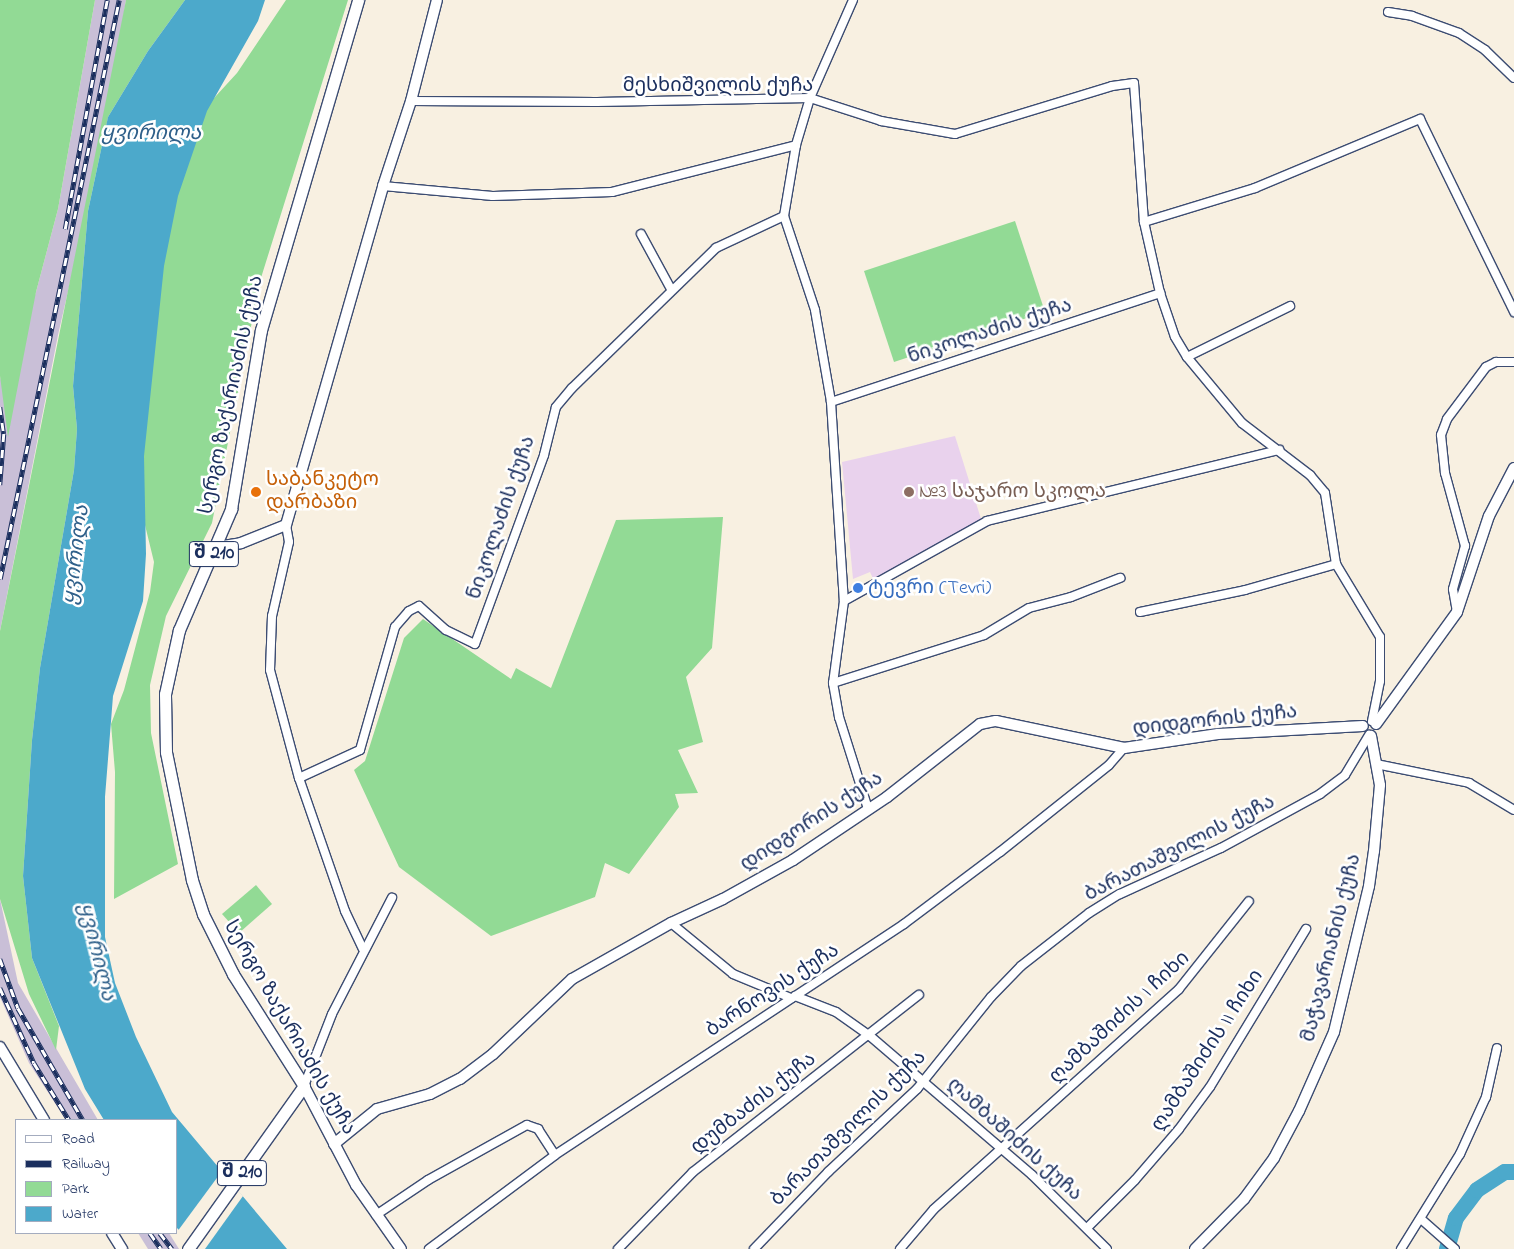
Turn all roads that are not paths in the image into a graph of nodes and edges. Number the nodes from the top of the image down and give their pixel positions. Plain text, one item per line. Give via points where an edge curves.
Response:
1 (358, 0) edge
2 (437, 0) edge
3 (853, 0) edge
4 (1388, 12) dead end
5 (1514, 78) edge
6 (810, 98) junction
7 (411, 101) junction
8 (796, 146) junction
9 (383, 186) junction
10 (784, 216) junction
11 (1144, 222) junction
12 (641, 234) dead end
13 (671, 289) junction
14 (1160, 293) junction
15 (1290, 306) dead end
16 (1514, 312) edge
17 (1187, 356) junction
18 (1514, 362) edge
19 (831, 402) junction
20 (1279, 450) junction
21 (1514, 468) edge
22 (286, 526) junction
23 (217, 547) junction
24 (1336, 564) junction
25 (1120, 578) dead end
26 (844, 601) junction
27 (1140, 612) dead end
28 (1457, 612) junction
29 (833, 683) junction
30 (1370, 724) junction
31 (1370, 735) junction
32 (1124, 748) junction
33 (1376, 764) junction
34 (299, 778) junction
35 (868, 809) junction
36 (1514, 810) edge
37 (392, 898) dead end
38 (1249, 901) dead end
39 (671, 922) junction
40 (1306, 929) dead end
41 (363, 949) junction
42 (919, 995) dead end
43 (793, 997) junction
44 (870, 1036) junction
45 (0, 1047) edge
46 (1497, 1048) dead end
47 (924, 1081) junction
48 (304, 1086) junction
49 (43, 1119) edge
50 (334, 1144) junction
51 (1003, 1149) junction
52 (555, 1154) junction
53 (376, 1214) junction
54 (1421, 1220) junction
55 (1088, 1227) junction
56 (113, 1234) edge
57 (1455, 1248) edge
58 (122, 1249) edge
59 (188, 1249) edge
60 (401, 1249) edge
61 (430, 1249) edge
62 (618, 1249) edge
63 (754, 1249) edge
64 (900, 1249) edge
65 (1107, 1249) edge
66 (1196, 1249) edge
67 (1401, 1249) edge

1 - 23 main road, სერგო ზაქარიაძის ქუჩა / შ 210 via 261,330 231,509
2 - 7 street
3 - 6 street
4 - 5 street via 1412,16 1459,33 1484,50
6 - 7 street, მესხიშვილის ქუჩა
6 - 8 street
6 - 11 street, მესხიშვილის ქუჩა via 881,121 956,134 1112,86 1134,83
7 - 9 street
8 - 9 street via 612,192 493,196
8 - 10 street
9 - 22 street
10 - 13 street, ნიკოლაძის ქუჩა via 716,248
10 - 19 street via 815,310
11 - 14 street
11 - 16 street via 1255,188 1420,119
12 - 13 street
13 - 34 street, ნიკოლაძის ქუჩა via 556,407 544,455 475,644 446,630 419,606 409,611 395,627 360,750
14 - 17 street via 1175,337
14 - 19 street, ნიკოლაძის ქუჩა
15 - 17 street
17 - 20 street via 1242,423
18 - 28 street via 1496,362 1486,367 1447,419 1441,435 1445,473 1465,546 1453,589
19 - 26 street
20 - 24 street via 1310,475 1325,494
20 - 26 street via 987,521
21 - 28 street via 1489,516
22 - 23 street via 241,543
22 - 34 street via 289,542 281,564 272,616 270,670
23 - 48 main road, სერგო ზაქარიაძის ქუჩა / შ 210 via 179,630 165,694 166,752 192,880 203,914 233,974
24 - 27 street via 1245,590
24 - 30 street via 1380,637 1380,681
25 - 29 street via 1072,597 1029,608 984,635
26 - 29 street
28 - 30 street
29 - 35 street via 839,717
30 - 31 street via 1377,731
30 - 32 street, დიდგორის ქუჩა via 1218,734
31 - 33 street, მაჭავარიანის ქუჩა
31 - 47 street, ბარათაშვილის ქუჩა via 1345,775 1320,794 1221,848 1120,894 1075,924 1011,976
32 - 35 street, დიდგორის ქუჩა via 988,721 960,738
32 - 43 street, ბარნოვის ქუჩა via 1109,765 1000,852 904,924
33 - 36 street via 1469,783
33 - 66 street, მაჭავარიანის ქუჩა via 1380,799 1369,886 1334,1032 1274,1158 1244,1199
34 - 41 street via 346,911
35 - 39 street, დიდგორის ქუჩა via 793,860 723,899
37 - 41 street
38 - 51 street, ღამბაშიძის I ჩიხი via 1179,989
39 - 43 street, ღამბაშიძის ქუჩა via 733,974
39 - 50 street, დიდგორის ქუჩა via 572,979 493,1054 460,1079 430,1094 377,1110
40 - 55 street, ღამბაშიძის II ჩიხი via 1210,1086 1179,1129
41 - 48 street via 321,1037
42 - 44 street, დუმბაძის ქუჩა
43 - 44 street, ღამბაშიძის ქუჩა via 836,1012
43 - 52 street, ბარნოვის ქუჩა
44 - 47 street, ღამბაშიძის ქუჩა
44 - 62 street, დუმბაძის ქუჩა via 693,1172
45 - 49 street
46 - 54 street via 1486,1097 1460,1154
47 - 51 street, ღამბაშიძის ქუჩა
47 - 63 street, ბარათაშვილის ქუჩა via 828,1172
48 - 50 street, სერგო ზაქარიაძის ქუჩა
48 - 59 main road, შ 210
50 - 53 street, სერგო ზაქარიაძის ქუჩა
51 - 55 street, ღამბაშიძის ქუჩა
51 - 64 street, ღამბაშიძის I ჩიხი via 934,1209
52 - 53 street via 538,1129 527,1125 428,1180
52 - 61 street, ბარნოვის ქუჩა
53 - 60 street, სერგო ზაქარიაძის ქუჩა
54 - 57 street
54 - 67 street
55 - 65 street, ღამბაშიძის ქუჩა
56 - 58 street

